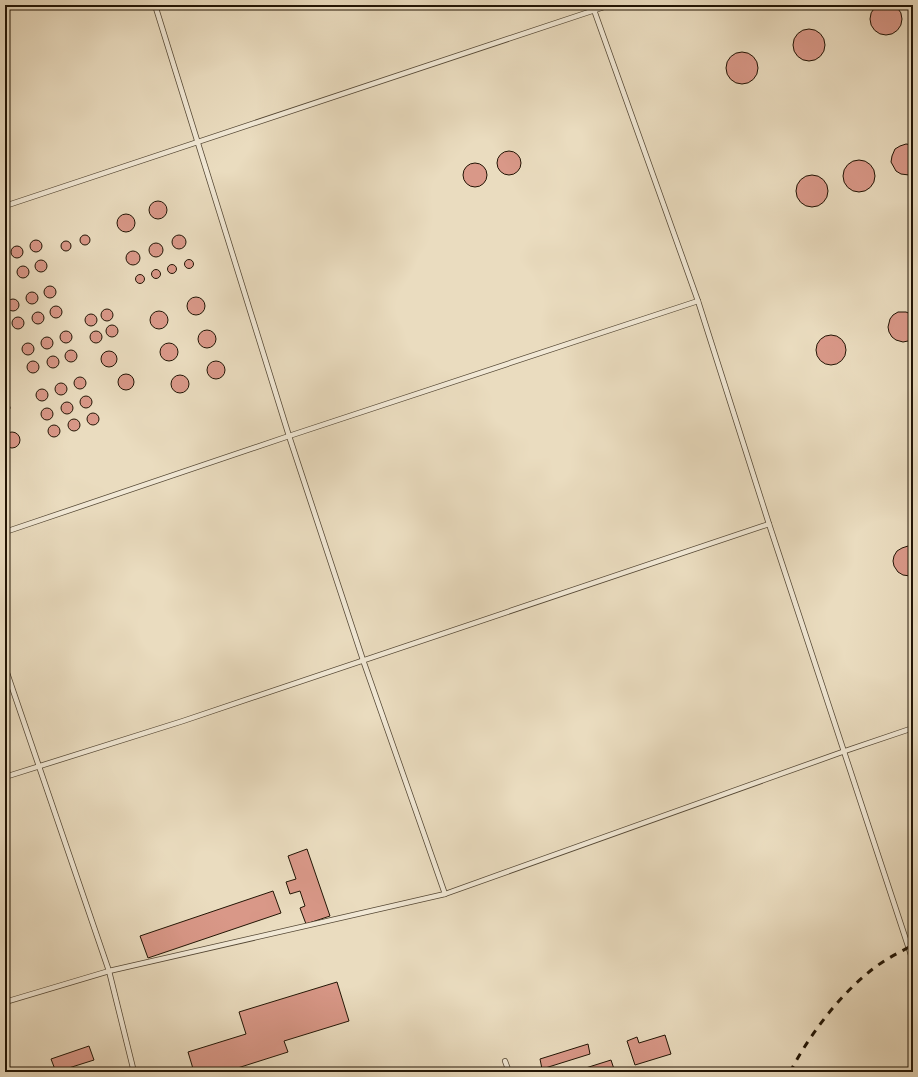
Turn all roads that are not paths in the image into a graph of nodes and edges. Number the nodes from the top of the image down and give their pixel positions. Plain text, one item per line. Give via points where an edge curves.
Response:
1 (155, 5) edge
2 (610, 5) edge
3 (594, 10) junction
4 (198, 142) junction
5 (5, 206) edge
6 (698, 301) junction
7 (289, 436) junction
8 (769, 524) junction
9 (5, 532) edge
10 (363, 660) junction
11 (5, 667) edge
12 (913, 728) edge
13 (845, 751) junction
14 (39, 766) junction
15 (5, 777) edge
16 (445, 894) junction
17 (913, 961) edge
18 (109, 971) junction
19 (5, 1002) edge
20 (505, 1061) dead end
21 (133, 1070) edge
22 (124, 1072) edge
23 (509, 1072) edge

1 - 4 lane
2 - 3 lane
3 - 4 lane
3 - 6 lane
4 - 5 lane
4 - 7 lane
6 - 7 lane
6 - 8 lane
7 - 9 lane
7 - 10 lane
8 - 10 lane
8 - 13 lane
10 - 14 lane via 184,721
10 - 16 lane
11 - 14 lane
12 - 13 lane
13 - 16 lane
13 - 17 lane
14 - 15 lane
14 - 18 lane
16 - 18 lane
18 - 19 lane
18 - 21 lane
20 - 23 lane
21 - 22 lane

